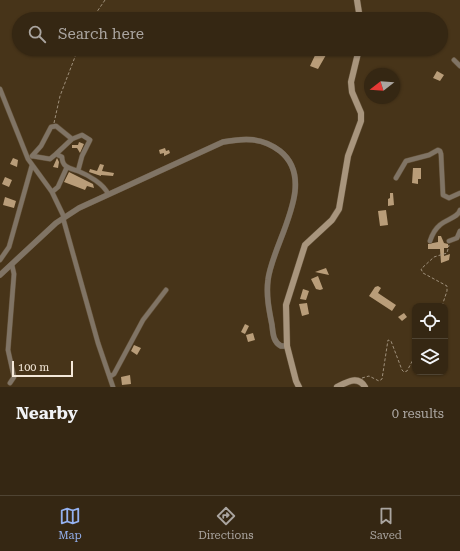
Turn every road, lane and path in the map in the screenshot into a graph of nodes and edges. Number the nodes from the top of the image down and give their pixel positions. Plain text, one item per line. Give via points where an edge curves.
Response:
1 (105, 0) edge
2 (357, 0) edge
3 (97, 12) edge
4 (359, 12) edge
5 (75, 56) edge
6 (357, 56) edge
7 (454, 60) dead end
8 (460, 66) edge
9 (0, 89) edge
10 (54, 126) junction
11 (72, 139) junction
12 (56, 154) junction
13 (32, 165) junction
14 (67, 167) junction
15 (78, 171) junction
16 (396, 178) dead end
17 (52, 192) junction
18 (460, 192) edge
19 (108, 194) junction
20 (460, 210) edge
21 (64, 218) junction
22 (460, 231) edge
23 (430, 241) dead end
24 (449, 241) joint
25 (0, 260) edge
26 (12, 265) junction
27 (0, 275) edge
28 (166, 290) dead end
29 (443, 303) edge
30 (286, 346) junction
31 (412, 362) edge
32 (111, 376) junction
33 (361, 382) junction
34 (10, 383) dead end
35 (113, 387) edge
36 (299, 387) edge
37 (337, 387) edge
38 (365, 387) edge

1 - 3 path
2 - 4 main road
5 - 10 path via 60,96
6 - 30 main road via 351,82 352,92 361,112 360,125 348,156 338,212 308,241 303,250 286,305
7 - 8 street
9 - 13 street via 17,135
10 - 11 street via 59,127
10 - 12 street via 32,156 50,159
11 - 12 street
11 - 15 street via 82,135 90,140
12 - 14 street via 62,157 62,162
13 - 17 street
13 - 25 street via 9,246
14 - 15 street
14 - 17 street via 60,183
15 - 19 street via 103,187
16 - 18 street via 406,161 438,150 441,154 443,195 449,198
17 - 21 street
19 - 21 street
19 - 30 street via 222,142 238,139 257,140 274,146 283,153 296,178 296,191 272,264 267,293 275,341 281,346
20 - 23 street via 458,215 441,224 432,234
21 - 26 street
21 - 32 street via 98,343
22 - 24 street via 457,238
24 - 29 path via 447,253 434,257 422,269 422,273 447,286
26 - 27 street
26 - 34 street via 14,274 8,350 14,377
28 - 32 street via 143,320
30 - 36 main road
31 - 33 path via 407,371 403,371 393,344 388,340 382,378 377,381 364,376
32 - 35 street
33 - 37 main road via 349,381
33 - 38 main road

